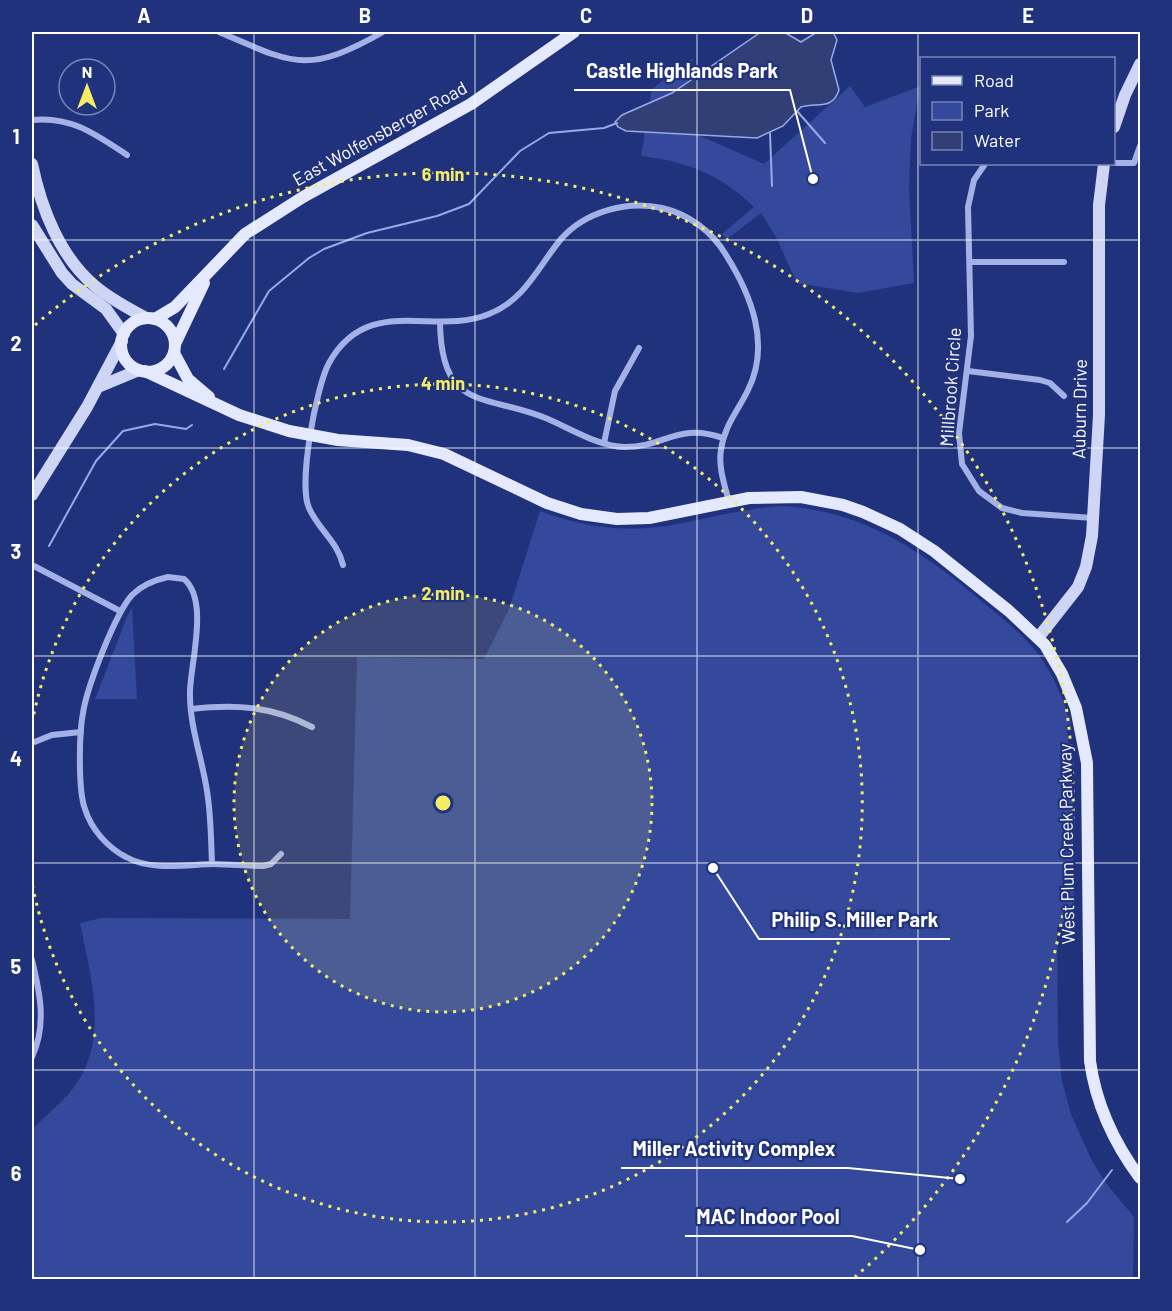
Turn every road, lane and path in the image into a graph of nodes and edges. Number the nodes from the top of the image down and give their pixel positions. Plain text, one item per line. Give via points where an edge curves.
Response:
1 (219, 32) edge
2 (382, 32) edge
3 (574, 32) edge
4 (1140, 64) edge
5 (32, 120) edge
6 (1115, 122) edge
7 (1140, 146) edge
8 (127, 155) dead end
9 (1115, 163) edge
10 (32, 164) edge
11 (984, 165) edge
12 (1104, 165) edge
13 (32, 225) edge
14 (971, 262) junction
15 (1064, 262) dead end
16 (209, 272) junction
17 (150, 318) junction
18 (440, 322) junction
19 (123, 337) junction
20 (639, 348) dead end
21 (174, 349) junction
22 (142, 371) junction
23 (968, 372) junction
24 (98, 387) junction
25 (1064, 396) dead end
26 (218, 405) junction
27 (311, 436) junction
28 (723, 438) junction
29 (604, 442) junction
30 (32, 495) edge
31 (729, 502) junction
32 (1094, 519) junction
33 (32, 564) edge
34 (343, 565) dead end
35 (120, 611) junction
36 (1038, 638) junction
37 (191, 709) junction
38 (312, 727) dead end
39 (81, 732) junction
40 (32, 743) edge
41 (281, 855) dead end
42 (212, 864) junction
43 (32, 960) edge
44 (32, 1057) edge
45 (1140, 1178) edge

1 - 2 street via 291,61 313,61 334,57
3 - 16 main road, East Wolfensberger Road via 471,104 245,234
4 - 6 main road
5 - 8 street via 71,122
7 - 9 street via 1134,163
10 - 17 main road via 50,222 75,265 107,296
11 - 14 street, Millbrook Circle via 969,196
12 - 32 main road, Auburn Drive via 1099,205 1099,415
13 - 19 main road via 62,273 106,309
14 - 15 street
14 - 23 street, Millbrook Circle
16 - 17 main road, East Wolfensberger Road via 175,307
16 - 21 main road, East Wolfensberger Road
17 - 19 main road via 132,323
17 - 21 main road via 169,328
18 - 27 street via 383,322 343,345 325,372
18 - 28 street via 480,318 500,309 526,288 561,240 587,219 638,205 679,214 698,224 720,245 752,308 757,327 759,351 753,377
18 - 29 street via 445,362 464,390 488,404 528,411
19 - 22 main road via 125,358
19 - 24 main road
20 - 29 street via 615,391
21 - 22 main road via 162,367
21 - 26 main road, West Plum Creek Parkway via 188,379
22 - 24 main road
22 - 26 main road, West Plum Creek Parkway
23 - 25 street via 1040,380 1050,383
23 - 32 street, Millbrook Circle via 958,444 966,474 979,491 1010,511
24 - 30 main road
26 - 27 main road, West Plum Creek Parkway
27 - 31 main road, West Plum Creek Parkway via 434,451 462,460 547,503 600,517 649,518
27 - 34 street via 305,474 307,503 335,545
28 - 29 street via 689,431 641,446
28 - 31 street via 721,465
31 - 36 main road, West Plum Creek Parkway via 766,496 801,497 843,505 882,520 965,574
32 - 36 main road, Auburn Drive via 1081,581
33 - 35 street
35 - 37 street via 138,589 158,579 177,577 190,584 197,619
35 - 39 street via 86,701
36 - 45 main road, West Plum Creek Parkway via 1070,690 1086,751 1088,1040 1092,1076 1111,1131
37 - 38 street via 240,705
37 - 42 street via 209,804
39 - 40 street via 52,735
39 - 42 street via 84,808 91,824 113,849 140,863
41 - 42 street via 263,866
43 - 44 street via 42,1010 39,1039

